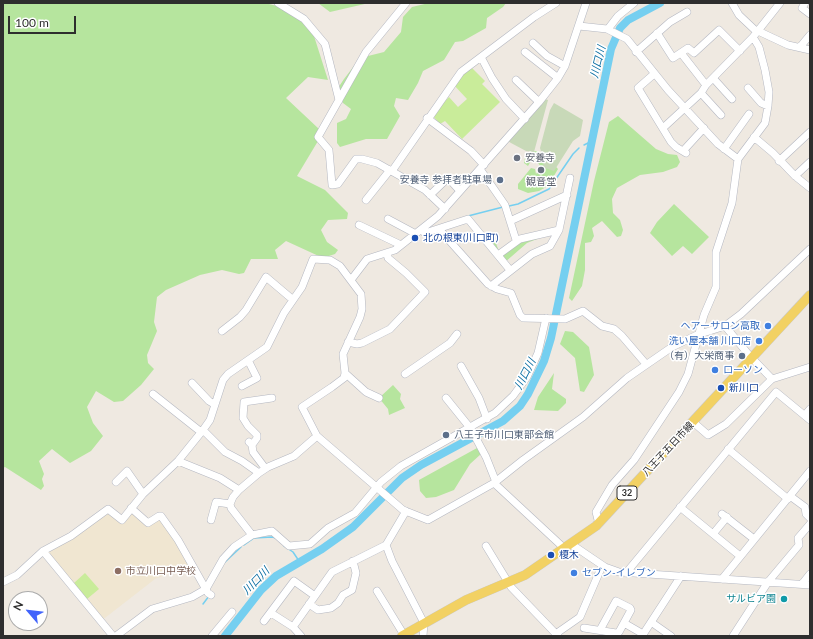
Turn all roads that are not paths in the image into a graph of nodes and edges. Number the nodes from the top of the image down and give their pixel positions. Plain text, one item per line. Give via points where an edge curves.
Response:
1 (278, 3) edge
2 (406, 3) edge
3 (556, 3) edge
4 (586, 3) edge
5 (633, 3) edge
6 (741, 3) edge
7 (780, 3) edge
8 (805, 3) edge
9 (734, 6) edge
10 (687, 12) dead end
11 (810, 14) edge
12 (579, 26) junction
13 (608, 29) junction
14 (657, 33) junction
15 (756, 34) junction
16 (810, 35) edge
17 (533, 43) dead end
18 (800, 47) junction
19 (810, 50) edge
20 (740, 51) junction
21 (526, 52) dead end
22 (636, 52) junction
23 (680, 53) junction
24 (481, 57) junction
25 (565, 66) junction
26 (654, 74) junction
27 (558, 78) junction
28 (713, 78) junction
29 (516, 80) dead end
30 (706, 85) junction
31 (748, 88) dead end
32 (701, 94) junction
33 (732, 99) dead end
34 (339, 100) junction
35 (539, 102) junction
36 (768, 106) junction
37 (686, 109) junction
38 (749, 114) dead end
39 (722, 115) dead end
40 (427, 118) junction
41 (525, 119) junction
42 (663, 128) junction
43 (704, 128) junction
44 (810, 132) edge
45 (754, 137) junction
46 (724, 149) junction
47 (738, 160) junction
48 (779, 160) junction
49 (810, 162) edge
50 (482, 167) junction
51 (391, 171) junction
52 (795, 176) junction
53 (570, 178) dead end
54 (810, 188) edge
55 (460, 191) junction
56 (430, 194) junction
57 (567, 195) junction
58 (366, 200) dead end
59 (445, 209) junction
60 (438, 216) junction
61 (388, 219) dead end
62 (510, 221) junction
63 (359, 225) dead end
64 (442, 227) junction
65 (559, 230) junction
66 (418, 232) junction
67 (516, 240) junction
68 (401, 245) junction
69 (810, 249) edge
70 (387, 256) junction
71 (498, 256) junction
72 (510, 270) junction
73 (351, 280) junction
74 (491, 286) junction
75 (810, 295) edge
76 (292, 299) junction
77 (547, 318) junction
78 (725, 326) junction
79 (222, 331) dead end
80 (457, 334) dead end
81 (700, 334) junction
82 (348, 342) junction
83 (752, 358) junction
84 (248, 360) junction
85 (646, 364) junction
86 (461, 366) dead end
87 (810, 367) edge
88 (800, 371) junction
89 (345, 373) junction
90 (810, 373) edge
91 (405, 374) dead end
92 (772, 379) junction
93 (192, 383) dead end
94 (242, 386) dead end
95 (153, 394) dead end
96 (272, 398) dead end
97 (379, 398) dead end
98 (446, 398) dead end
99 (214, 404) junction
100 (810, 409) edge
101 (807, 418) edge
102 (487, 419) junction
103 (693, 422) junction
104 (470, 429) junction
105 (202, 431) junction
106 (317, 436) junction
107 (728, 449) junction
108 (178, 461) junction
109 (262, 470) junction
110 (810, 471) edge
111 (116, 482) dead end
112 (495, 482) junction
113 (379, 488) junction
114 (239, 490) junction
115 (143, 494) junction
116 (789, 497) junction
117 (230, 504) junction
118 (680, 507) junction
119 (131, 508) junction
120 (406, 511) junction
121 (810, 518) edge
122 (211, 520) dead end
123 (600, 522) junction
124 (810, 524) edge
125 (713, 534) junction
126 (252, 535) junction
127 (754, 539) junction
128 (386, 545) junction
129 (486, 546) dead end
130 (568, 546) junction
131 (43, 551) junction
132 (740, 556) junction
133 (353, 561) junction
134 (602, 566) junction
135 (626, 573) junction
136 (810, 574) edge
137 (681, 576) junction
138 (722, 579) junction
139 (3, 582) edge
140 (508, 582) junction
141 (768, 582) junction
142 (802, 584) junction
143 (810, 585) edge
144 (377, 591) dead end
145 (208, 592) junction
146 (315, 596) junction
147 (309, 604) junction
148 (232, 612) dead end
149 (271, 613) junction
150 (264, 621) dead end
151 (651, 622) junction
152 (424, 623) junction
153 (624, 623) junction
154 (293, 627) junction
155 (584, 628) dead end
156 (600, 630) junction
157 (557, 634) edge
158 (403, 635) edge
159 (643, 635) edge
160 (115, 636) edge
161 (212, 636) edge
162 (301, 636) edge
163 (423, 636) edge
164 (671, 636) edge
165 (733, 636) edge

1 - 34 street via 304,19 325,44
2 - 34 street via 366,52
3 - 24 street
4 - 12 street
5 - 13 street
6 - 9 street
7 - 15 street
8 - 11 street via 802,8
9 - 15 street
10 - 14 street
12 - 13 street
12 - 25 street
13 - 22 street via 627,39
14 - 22 street
14 - 23 street via 673,58
15 - 18 street
15 - 20 street
15 - 36 street via 769,92
16 - 18 street
17 - 25 street via 547,56
18 - 19 street
20 - 23 street via 719,30 694,53 688,48
20 - 28 street
21 - 27 street
22 - 26 street
23 - 30 street
24 - 40 street via 461,72
24 - 41 street via 506,99
25 - 27 street
26 - 37 street
26 - 42 street via 638,88
27 - 35 street
28 - 30 street
28 - 33 street
29 - 35 street
30 - 32 street
31 - 36 street via 761,103
32 - 37 street
32 - 39 street
34 - 51 street via 318,137 329,150 330,183 334,186 338,184 356,159 377,163
35 - 41 street
36 - 45 street via 764,123
37 - 42 street
37 - 43 street
38 - 46 street
40 - 50 street via 471,152
40 - 51 street
41 - 50 street
42 - 43 street via 676,147 684,152
43 - 46 street
44 - 48 street
45 - 47 street
45 - 48 street
46 - 47 street
47 - 81 street via 732,203 716,252 716,287 704,315
48 - 52 street
49 - 52 street
50 - 55 street
50 - 62 street via 505,207
51 - 56 street
51 - 58 street
52 - 54 street
53 - 57 street
55 - 56 street via 448,178
55 - 59 street
56 - 59 street
57 - 62 street
57 - 65 street
59 - 60 street
60 - 64 street
60 - 66 street
61 - 66 street
62 - 67 street
63 - 68 street
64 - 66 street via 425,233
64 - 71 street via 468,219
64 - 74 street
65 - 67 street
65 - 72 street via 550,246 532,254 514,270
66 - 68 street
67 - 71 street
68 - 70 street
69 - 78 street via 742,314
70 - 73 street via 367,259
70 - 82 street via 424,292 390,329 362,343
71 - 72 street
72 - 74 street
73 - 76 street via 334,262 313,259 302,287
73 - 82 street via 361,294 362,309
74 - 77 street via 510,293 523,318
75 - 83 main road, 八王子五日市線 / 32
76 - 79 street via 266,278 243,313
76 - 84 street via 267,347
77 - 85 street via 571,318 583,311 602,326 614,329
77 - 102 street via 538,353 527,377 513,396
78 - 81 street
78 - 83 street
80 - 91 street via 450,343
81 - 85 street via 672,347
81 - 123 street via 688,374 679,392 634,460 612,485 596,512
82 - 89 street via 342,357
83 - 92 street
83 - 103 main road, 八王子五日市線 / 32
84 - 94 street via 258,378
84 - 99 street via 223,380
85 - 112 street via 579,420
86 - 102 street via 480,398
87 - 88 street
88 - 90 street
88 - 92 street
89 - 97 street via 366,392
89 - 106 street via 344,378 302,407
92 - 103 street via 726,424 708,435
93 - 99 street
95 - 105 street
96 - 109 street via 244,402 243,418 257,435 258,438 251,444
98 - 104 street
99 - 105 street via 210,420
100 - 101 street
101 - 107 street via 776,392
102 - 104 street
103 - 123 main road, 八王子五日市線 / 32
104 - 112 street
104 - 113 street via 406,462
105 - 108 street
105 - 109 street via 225,452
106 - 109 street via 294,456
106 - 113 street
107 - 116 street
107 - 118 street
108 - 114 street via 220,478
108 - 115 street
109 - 114 street
110 - 116 street
111 - 115 street via 127,471
112 - 120 street via 428,520
112 - 130 street
113 - 120 street
113 - 126 street via 355,513 328,528 307,544 289,546 272,531
114 - 117 street
115 - 119 street
116 - 121 street via 805,508
116 - 127 street
117 - 122 street via 216,502
117 - 126 street
118 - 125 street
118 - 135 street
119 - 131 street via 122,520 108,509 71,536
119 - 145 street via 148,523 161,516
120 - 128 street
123 - 130 main road, 八王子五日市線 / 32
124 - 141 street via 798,538 799,545
125 - 127 street via 725,516
125 - 132 street
126 - 145 street via 234,547 223,559
127 - 132 street
128 - 133 street
128 - 152 street
129 - 140 street
130 - 134 street
130 - 140 main road, 八王子五日市線 / 32 via 525,575
131 - 139 street via 17,575
131 - 160 street
132 - 138 street
133 - 146 street via 332,572
133 - 147 street via 356,573 352,590 343,595 331,608 318,610
134 - 135 street
134 - 157 street via 580,617
135 - 137 street
136 - 142 street
137 - 138 street
137 - 151 street
138 - 141 street
140 - 152 main road, 八王子五日市線 / 32 via 466,600
140 - 157 street
141 - 142 street
141 - 165 street
142 - 143 street
144 - 158 street
145 - 160 street via 152,609
146 - 147 street
146 - 149 street via 294,581
147 - 154 street
148 - 161 street
149 - 150 street
149 - 154 street
151 - 159 street
151 - 164 street
152 - 158 main road, 八王子五日市線 / 32
152 - 163 street
153 - 156 street via 616,633
153 - 156 street via 631,610 616,601
153 - 159 street
154 - 162 street
155 - 156 street

